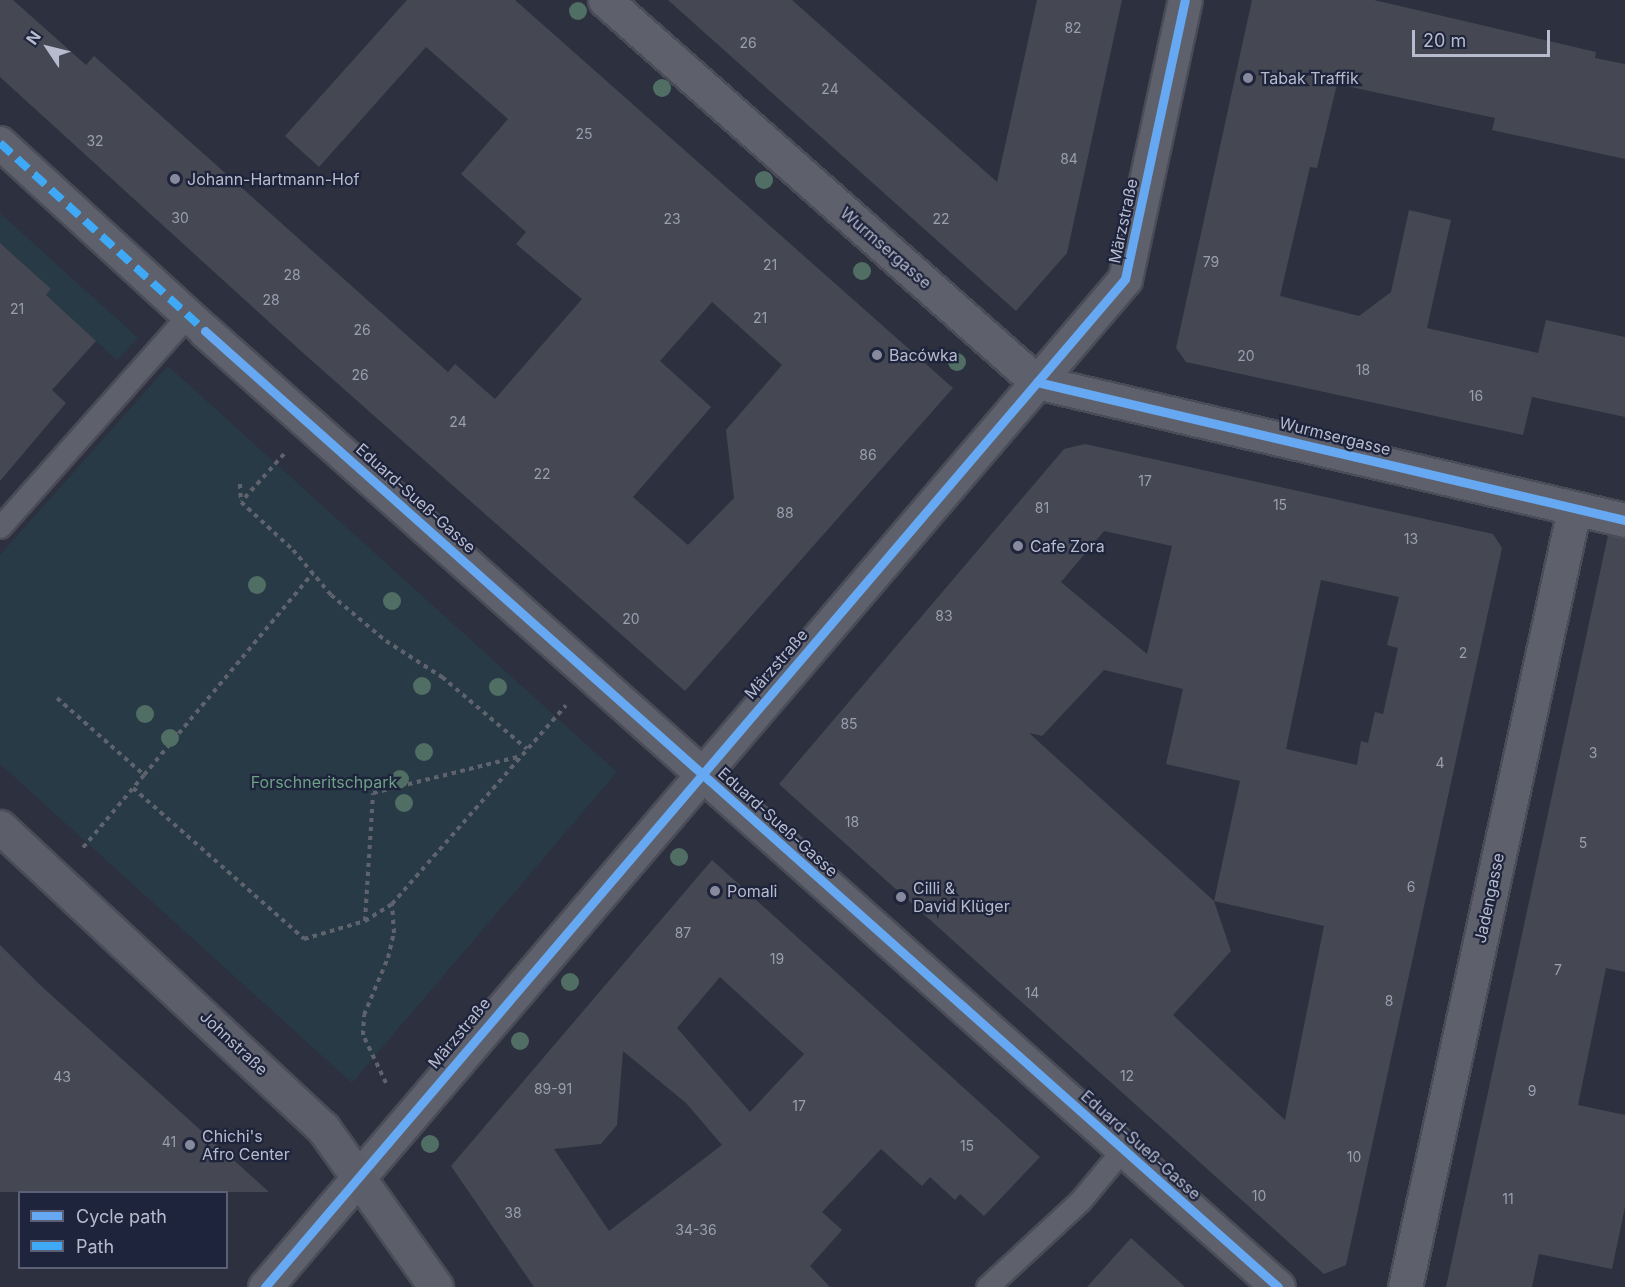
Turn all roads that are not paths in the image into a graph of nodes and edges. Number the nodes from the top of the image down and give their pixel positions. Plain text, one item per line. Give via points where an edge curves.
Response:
1 (605, 0) edge
2 (1185, 0) edge
3 (0, 143) edge
4 (197, 323) junction
5 (1038, 382) junction
6 (1574, 510) junction
7 (1625, 520) edge
8 (0, 526) edge
9 (701, 773) junction
10 (0, 828) edge
11 (1123, 1149) junction
12 (358, 1174) junction
13 (265, 1287) edge
14 (436, 1287) edge
15 (987, 1287) edge
16 (1278, 1287) edge
17 (1405, 1287) edge

1 - 5 street, Wurmsergasse
2 - 5 street, Märzstraße via 1125,279
3 - 4 street, Eduard-Sueß-Gasse
4 - 8 lane
4 - 9 street, Eduard-Sueß-Gasse
5 - 6 street, Wurmsergasse
5 - 9 street, Märzstraße
6 - 7 street, Wurmsergasse
6 - 17 street, Jadengasse
9 - 11 street, Eduard-Sueß-Gasse
9 - 12 street, Märzstraße
10 - 12 main road, Johnstraße via 323,1128
11 - 15 lane via 1080,1201
11 - 16 street, Eduard-Sueß-Gasse
12 - 13 street, Märzstraße
12 - 14 main road, Johnstraße

